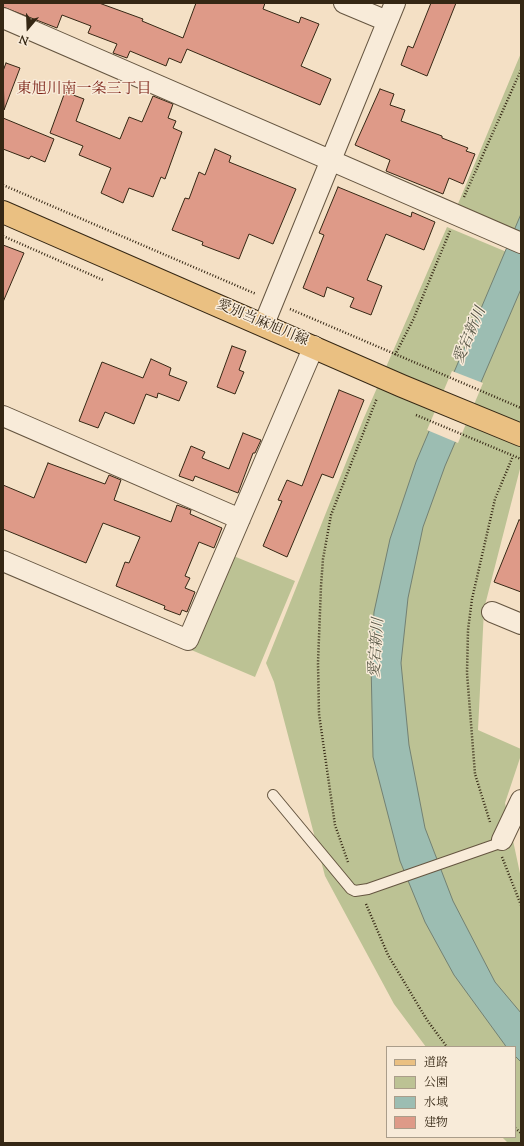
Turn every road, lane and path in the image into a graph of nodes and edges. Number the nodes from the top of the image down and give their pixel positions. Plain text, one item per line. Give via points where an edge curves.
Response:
1 (344, 3) edge
2 (395, 3) edge
3 (3, 18) edge
4 (387, 21) junction
5 (331, 160) junction
6 (3, 186) edge
7 (3, 212) edge
8 (521, 243) edge
9 (273, 301) junction
10 (264, 324) junction
11 (314, 346) junction
12 (377, 398) dead end
13 (520, 408) edge
14 (415, 415) dead end
15 (3, 416) edge
16 (515, 433) edge
17 (514, 456) junction
18 (521, 459) edge
19 (240, 519) junction
20 (3, 561) edge
21 (492, 612) dead end
22 (521, 624) edge
23 (273, 795) dead end
24 (521, 800) edge
25 (499, 842) junction
26 (364, 890) junction
27 (521, 905) edge
28 (446, 1046) edge

1 - 4 street
2 - 4 street
3 - 5 street
4 - 5 street
5 - 8 street
5 - 9 street
6 - 9 path
7 - 10 main road, 愛別当麻旭川線
9 - 10 street
9 - 13 path
10 - 11 main road, 愛別当麻旭川線
11 - 16 main road, 愛別当麻旭川線
11 - 19 street
12 - 26 path via 332,515 323,559 318,663 319,714 335,825
14 - 17 path
15 - 19 street
17 - 18 path
17 - 25 path via 495,499 472,599 468,630 467,673 475,774
19 - 20 street via 188,640
21 - 22 street
23 - 26 lane via 351,889
24 - 25 street
25 - 26 lane
25 - 27 path via 515,894
26 - 28 path via 388,954 427,1020

